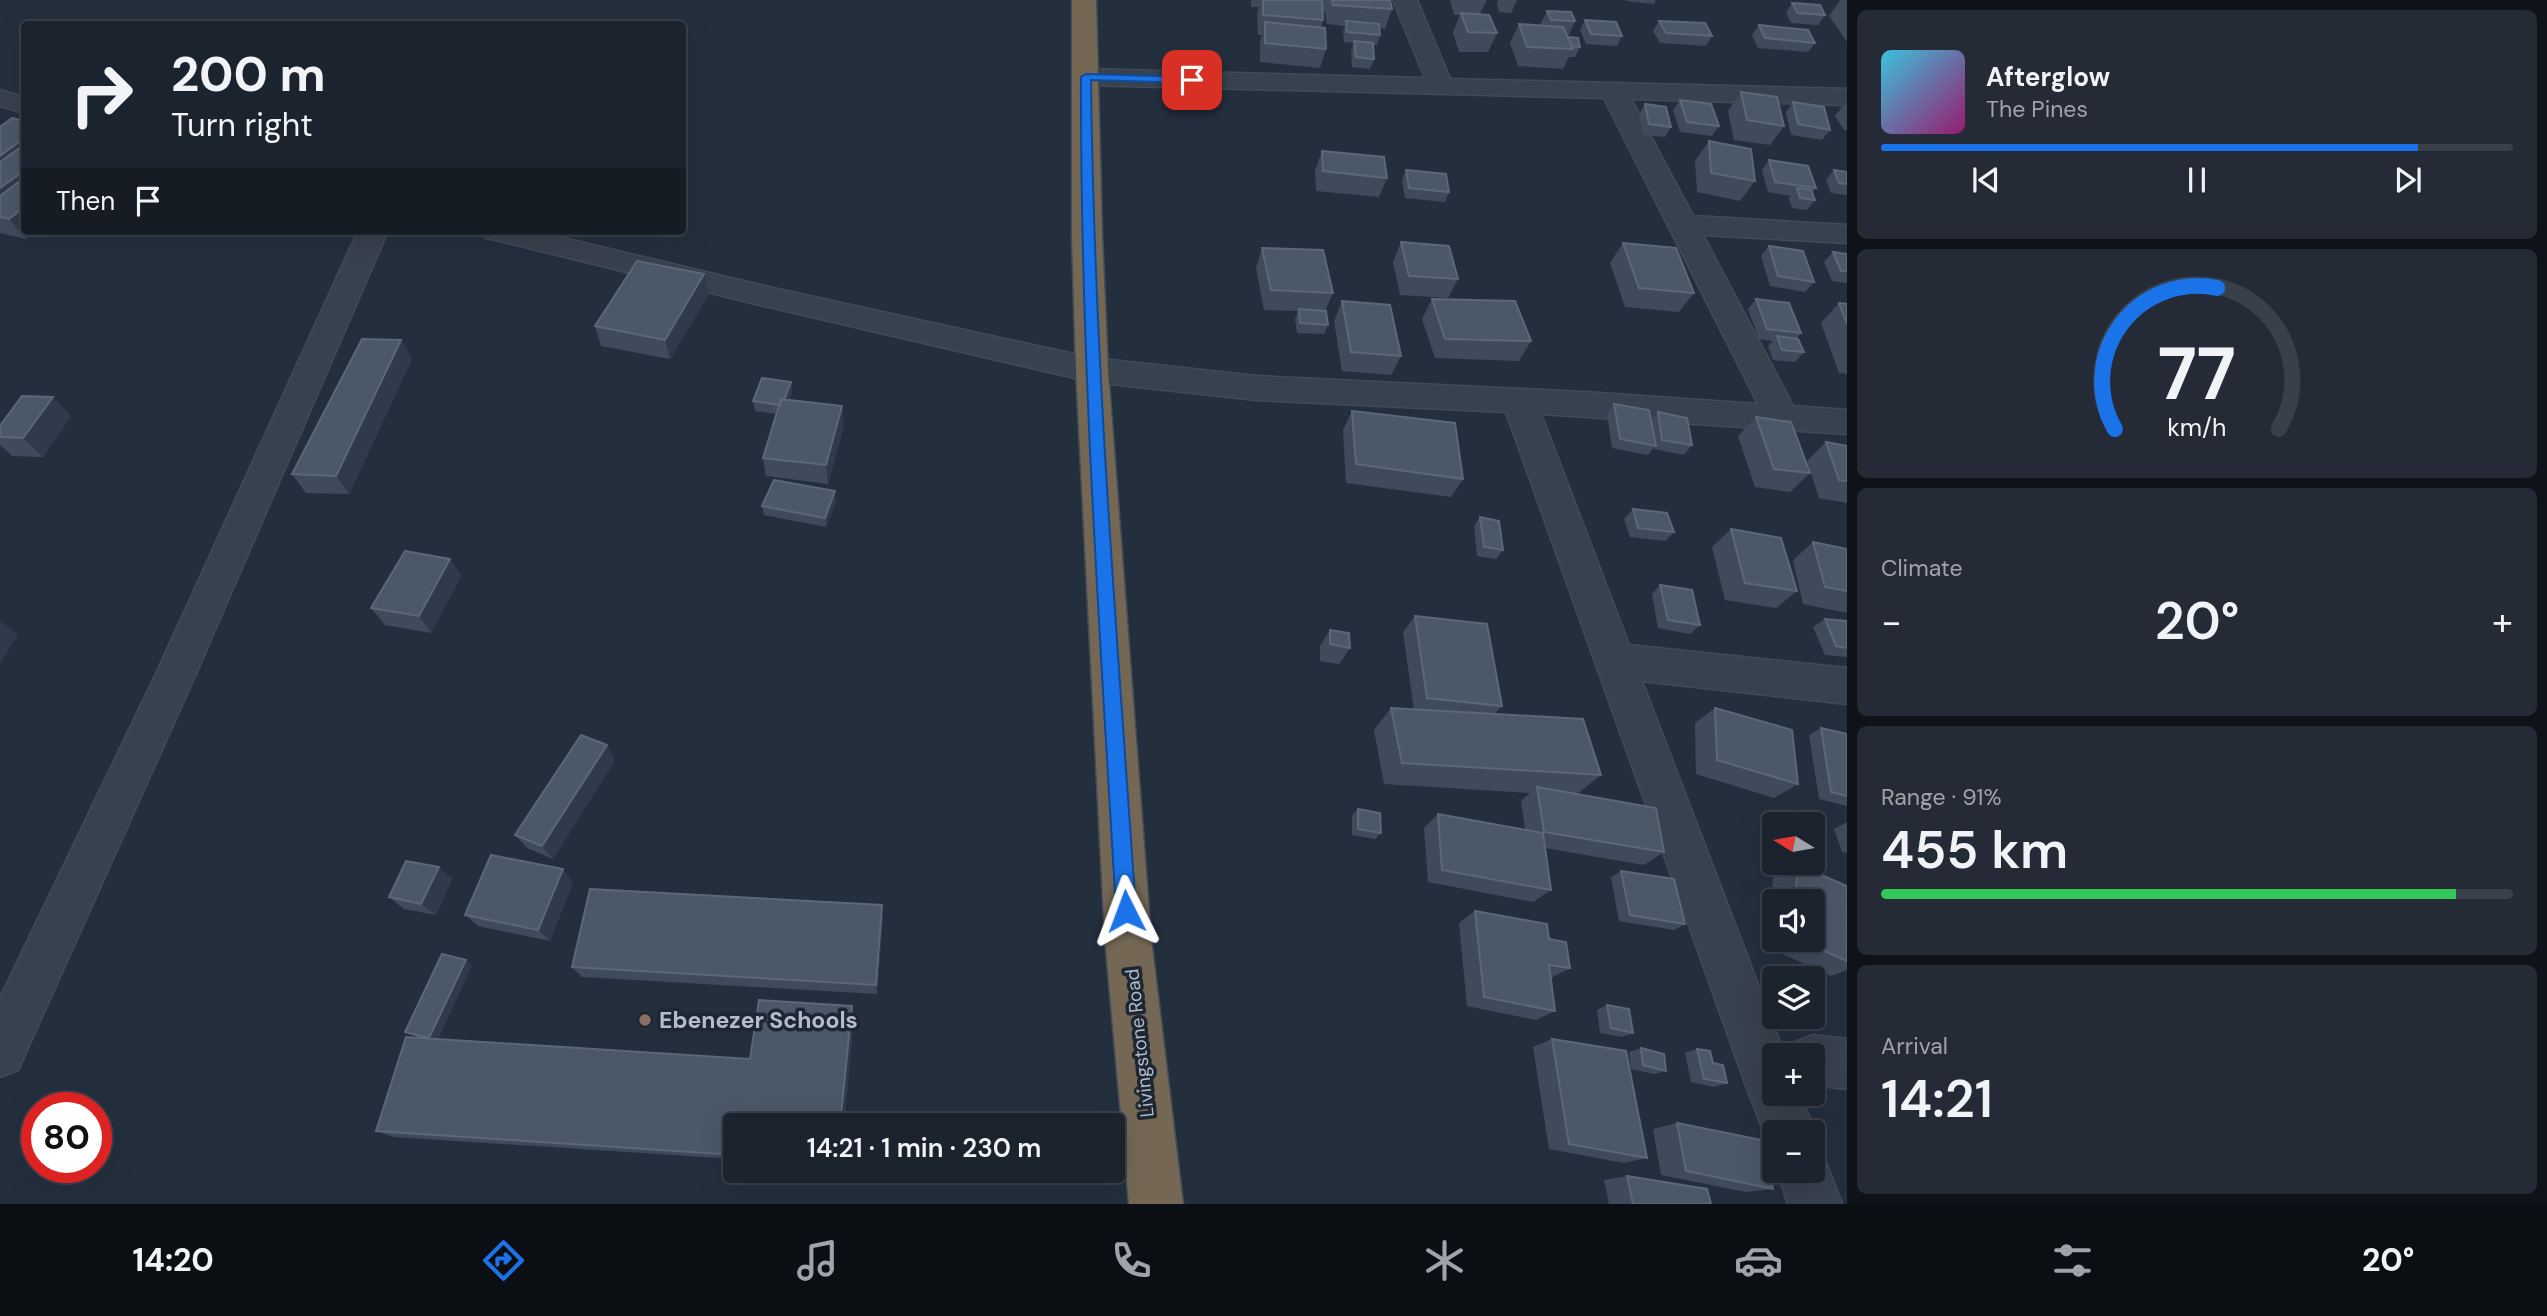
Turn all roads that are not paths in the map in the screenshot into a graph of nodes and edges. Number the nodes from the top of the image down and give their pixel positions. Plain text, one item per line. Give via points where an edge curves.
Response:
1 (1084, 0) edge
2 (1405, 0) edge
3 (1086, 77) junction
4 (1441, 87) junction
5 (1614, 92) junction
6 (1847, 97) edge
7 (0, 98) edge
8 (21, 104) edge
9 (1684, 225) junction
10 (1847, 234) edge
11 (371, 235) edge
12 (512, 235) edge
13 (1092, 370) junction
14 (1519, 401) junction
15 (1782, 417) junction
16 (1847, 422) edge
17 (1613, 661) junction
18 (1847, 686) edge
19 (1762, 1051) edge
20 (0, 1052) edge
21 (1825, 1061) edge
22 (1847, 1064) edge
23 (1807, 1183) edge
24 (1156, 1204) edge
25 (1815, 1204) edge

1 - 3 highway, Livingstone Road
2 - 4 street
3 - 4 street
3 - 13 highway, Livingstone Road
4 - 5 street
5 - 6 street
5 - 9 street
7 - 8 street
9 - 10 street
9 - 15 street
11 - 20 street via 175,676
12 - 13 street
13 - 14 street via 1257,388
13 - 24 highway, Livingstone Road via 1128,939
14 - 15 street
14 - 17 street
15 - 16 street
17 - 18 street
17 - 19 street
21 - 22 street
23 - 25 street

